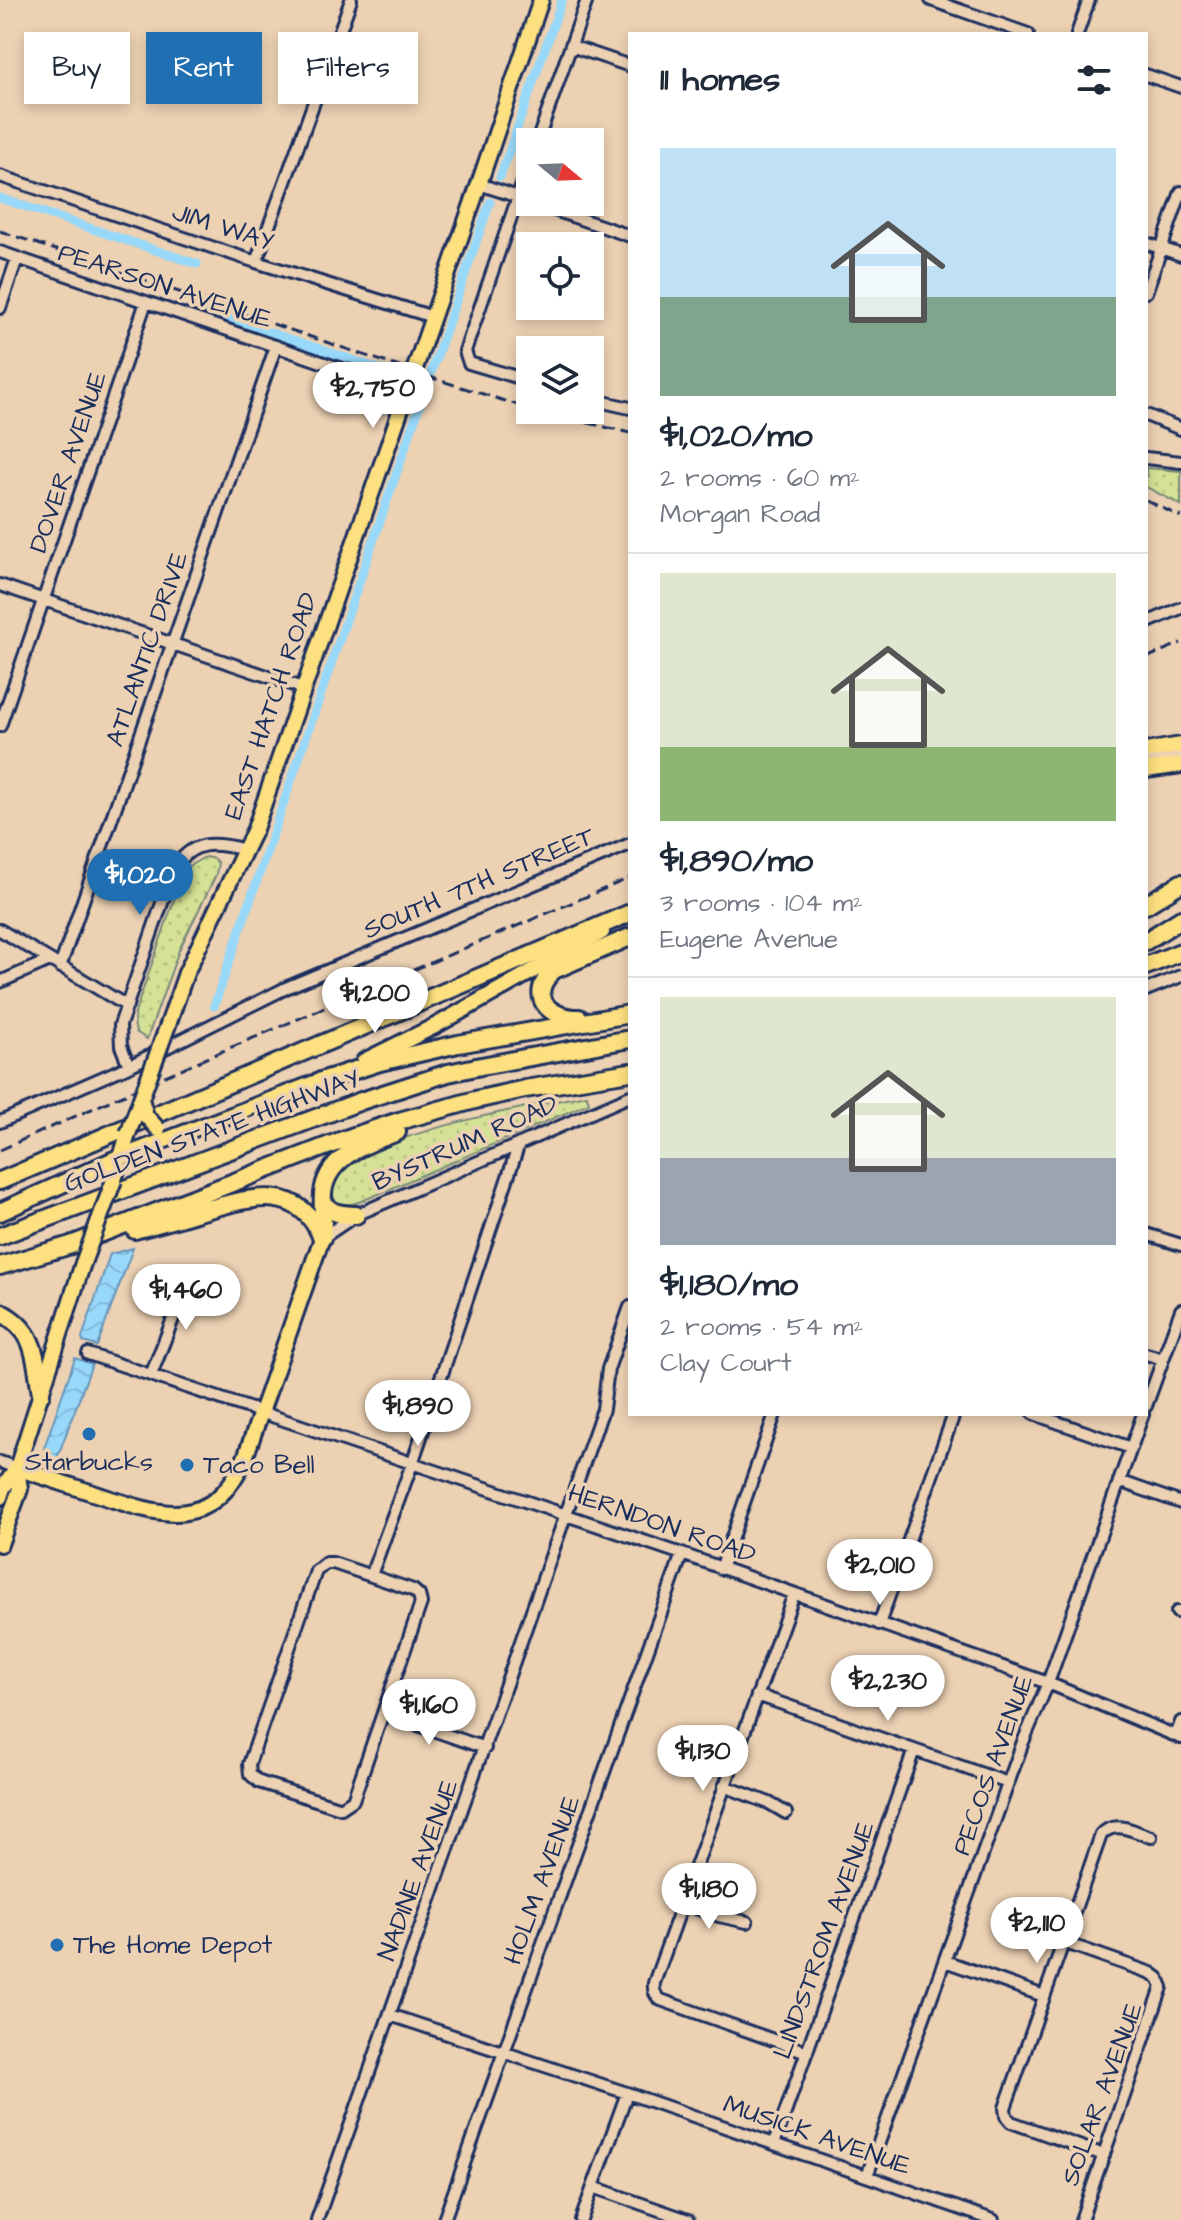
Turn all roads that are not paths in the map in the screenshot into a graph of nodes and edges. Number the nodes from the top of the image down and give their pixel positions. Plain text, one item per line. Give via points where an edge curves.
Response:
1 (351, 0) edge
2 (541, 0) edge
3 (587, 0) edge
4 (931, 0) edge
5 (1089, 0) edge
6 (950, 3) edge
7 (1023, 32) edge
8 (1078, 32) edge
9 (571, 46) junction
10 (628, 65) edge
11 (1148, 76) edge
12 (1181, 87) edge
13 (542, 128) edge
14 (0, 176) edge
15 (479, 184) junction
16 (1181, 192) edge
17 (516, 196) edge
18 (516, 203) edge
19 (572, 216) edge
20 (628, 235) edge
21 (1148, 244) edge
22 (1161, 248) junction
23 (0, 252) edge
24 (1181, 255) edge
25 (17, 259) junction
26 (256, 262) junction
27 (1148, 286) edge
28 (146, 302) junction
29 (0, 308) edge
30 (433, 317) junction
31 (276, 346) junction
32 (516, 377) edge
33 (409, 387) junction
34 (604, 402) edge
35 (628, 408) edge
36 (1148, 416) edge
37 (1181, 429) edge
38 (1148, 458) edge
39 (1181, 462) edge
40 (0, 585) edge
41 (44, 600) junction
42 (1181, 608) edge
43 (1148, 622) edge
44 (172, 644) junction
45 (302, 688) junction
46 (0, 726) edge
47 (1181, 745) edge
48 (1148, 751) edge
49 (1181, 754) edge
50 (1148, 760) edge
51 (1181, 765) edge
52 (1148, 770) edge
53 (628, 845) edge
54 (246, 850) junction
55 (1181, 883) edge
56 (1148, 904) edge
57 (628, 915) edge
58 (628, 915) edge
59 (1181, 919) edge
60 (0, 930) edge
61 (628, 938) edge
62 (1148, 940) edge
63 (1181, 952) edge
64 (50, 960) junction
65 (1148, 965) edge
66 (60, 967) junction
67 (1181, 976) edge
68 (0, 982) edge
69 (1148, 989) edge
70 (127, 1006) junction
71 (628, 1014) edge
72 (608, 1017) junction
73 (628, 1039) edge
74 (129, 1066) junction
75 (628, 1072) edge
76 (321, 1081) junction
77 (628, 1097) edge
78 (141, 1098) junction
79 (475, 1100) junction
80 (0, 1122) edge
81 (187, 1132) junction
82 (519, 1144) junction
83 (121, 1157) junction
84 (0, 1181) edge
85 (324, 1203) junction
86 (0, 1212) edge
87 (356, 1215) junction
88 (1148, 1235) edge
89 (0, 1236) edge
90 (322, 1238) junction
91 (71, 1245) junction
92 (1181, 1245) edge
93 (0, 1266) edge
94 (189, 1278) dead end
95 (1181, 1310) edge
96 (0, 1312) edge
97 (628, 1313) edge
98 (88, 1354) dead end
99 (1148, 1355) edge
100 (1163, 1359) junction
101 (151, 1375) junction
102 (41, 1394) junction
103 (1148, 1400) edge
104 (260, 1413) junction
105 (774, 1416) edge
106 (953, 1416) edge
107 (1040, 1416) edge
108 (1142, 1416) edge
109 (1131, 1448) junction
110 (0, 1462) edge
111 (412, 1464) junction
112 (17, 1468) junction
113 (1119, 1481) junction
114 (0, 1497) edge
115 (1181, 1503) edge
116 (565, 1516) junction
117 (0, 1544) edge
118 (682, 1554) junction
119 (721, 1569) junction
120 (371, 1575) junction
121 (794, 1594) junction
122 (879, 1624) junction
123 (1048, 1683) junction
124 (757, 1695) junction
125 (383, 1713) junction
126 (1181, 1722) edge
127 (1178, 1737) edge
128 (485, 1748) junction
129 (914, 1750) junction
130 (1008, 1783) junction
131 (724, 1786) junction
132 (786, 1813) dead end
133 (1151, 1837) dead end
134 (682, 1903) junction
135 (747, 1922) dead end
136 (1063, 1942) junction
137 (945, 1961) junction
138 (1044, 1996) junction
139 (390, 2015) junction
140 (504, 2052) junction
141 (807, 2052) junction
142 (627, 2093) junction
143 (774, 2144) junction
144 (1104, 2155) junction
145 (867, 2176) junction
146 (593, 2187) junction
147 (317, 2220) edge
148 (444, 2220) edge
149 (581, 2220) edge
150 (688, 2220) edge
151 (990, 2220) edge
152 (1081, 2220) edge

1 - 26 street
2 - 15 main road, EAST HATCH ROAD
3 - 9 street
4 - 6 street
5 - 8 street
6 - 7 street
9 - 10 street
9 - 13 street
11 - 12 street
14 - 26 street, JIM WAY
15 - 17 street
15 - 30 main road, EAST HATCH ROAD
16 - 22 street
18 - 32 street via 465,351 469,363
19 - 20 street
21 - 22 street
22 - 24 street
22 - 27 street
23 - 25 street, PEARSON AVENUE
25 - 28 street, PEARSON AVENUE
25 - 29 street
26 - 30 street, JIM WAY
28 - 31 street, PEARSON AVENUE
28 - 41 street, DOVER AVENUE
30 - 33 main road, EAST HATCH ROAD
31 - 33 street, PEARSON AVENUE
31 - 44 street, ATLANTIC DRIVE
33 - 45 main road, EAST HATCH ROAD
34 - 35 street
36 - 37 street
38 - 39 street
40 - 41 street
41 - 44 street
41 - 46 street, DOVER AVENUE
42 - 43 street
44 - 45 street
44 - 66 street, ATLANTIC DRIVE
45 - 54 main road, EAST HATCH ROAD
47 - 48 main road
49 - 50 street
51 - 52 main road
53 - 74 street, SOUTH 7TH STREET via 288,987
54 - 70 street via 202,845 178,862
54 - 78 main road, EAST HATCH ROAD, bridge via 186,973
55 - 56 highway
57 - 76 main road via 435,1026
58 - 84 highway
59 - 62 highway
60 - 64 street
61 - 72 highway via 554,970 541,989 552,1013 574,1019
63 - 65 highway
64 - 66 street
64 - 68 street
66 - 70 street
67 - 69 street
70 - 74 street via 120,1025
71 - 72 highway
72 - 76 highway via 431,1050
73 - 89 highway, GOLDEN STATE HIGHWAY via 496,1062 423,1081
74 - 80 street, SOUTH 7TH STREET
75 - 79 highway, GOLDEN STATE HIGHWAY
76 - 81 main road
77 - 82 street, BYSTRUM ROAD
78 - 81 main road, bridge via 146,1116 158,1129
78 - 83 main road, EAST HATCH ROAD, bridge
79 - 85 highway via 348,1154 329,1175
79 - 91 highway, GOLDEN STATE HIGHWAY via 348,1138
81 - 83 main road
82 - 87 street, BYSTRUM ROAD
82 - 111 street
83 - 86 highway
83 - 102 main road, EAST HATCH ROAD, bridge
85 - 87 highway via 334,1212
85 - 90 highway
87 - 90 street, BYSTRUM ROAD
88 - 92 street
90 - 91 highway via 305,1211 264,1197
90 - 104 main road
91 - 93 highway, GOLDEN STATE HIGHWAY
94 - 101 street
95 - 100 street
96 - 102 highway via 29,1336
97 - 116 street, NADINE AVENUE via 608,1369 603,1409
98 - 101 street, HERNDON ROAD
99 - 100 street
100 - 103 street
101 - 104 street, HERNDON ROAD
102 - 112 main road, EAST HATCH ROAD
104 - 111 street, HERNDON ROAD
104 - 112 main road via 229,1486 214,1501 192,1511 140,1509
105 - 119 street
106 - 122 street
107 - 109 street
108 - 109 street, PECOS AVENUE
109 - 113 street, PECOS AVENUE
110 - 112 street
111 - 116 street, HERNDON ROAD
111 - 120 street
112 - 114 main road, EAST HATCH ROAD
112 - 117 main road, EAST HATCH ROAD via 20,1489
113 - 115 street
113 - 123 street, PECOS AVENUE
116 - 118 street, HERNDON ROAD
116 - 128 street, NADINE AVENUE
118 - 119 street, HERNDON ROAD
118 - 140 street, HOLM AVENUE
119 - 121 street, HERNDON ROAD
120 - 125 street via 419,1595 420,1608
120 - 125 street via 333,1563 316,1571 249,1764 250,1774 259,1782 336,1808 347,1806
121 - 122 street, HERNDON ROAD
121 - 124 street
122 - 123 street, HERNDON ROAD
123 - 127 street, HERNDON ROAD
123 - 130 street, PECOS AVENUE
124 - 129 street
124 - 131 street
125 - 128 street
126 - 127 street
128 - 139 street, NADINE AVENUE
129 - 130 street
129 - 141 street, LINDSTROM AVENUE
130 - 137 street, PECOS AVENUE
131 - 132 street
131 - 134 street
133 - 136 street via 1118,1826 1101,1835
134 - 135 street
134 - 141 street via 655,1993 661,2000
136 - 138 street
136 - 144 street, SOLAR AVENUE via 1151,1973 1161,1982
137 - 138 street
137 - 145 street, PECOS AVENUE
138 - 144 street via 1006,2116
139 - 140 street, MUSICK AVENUE
139 - 147 street, NADINE AVENUE
140 - 142 street, MUSICK AVENUE
140 - 148 street, HOLM AVENUE
141 - 143 street, LINDSTROM AVENUE
142 - 143 street, MUSICK AVENUE
142 - 146 street
143 - 145 street, MUSICK AVENUE
144 - 152 street, SOLAR AVENUE
145 - 151 street, MUSICK AVENUE
146 - 149 street
146 - 150 street

